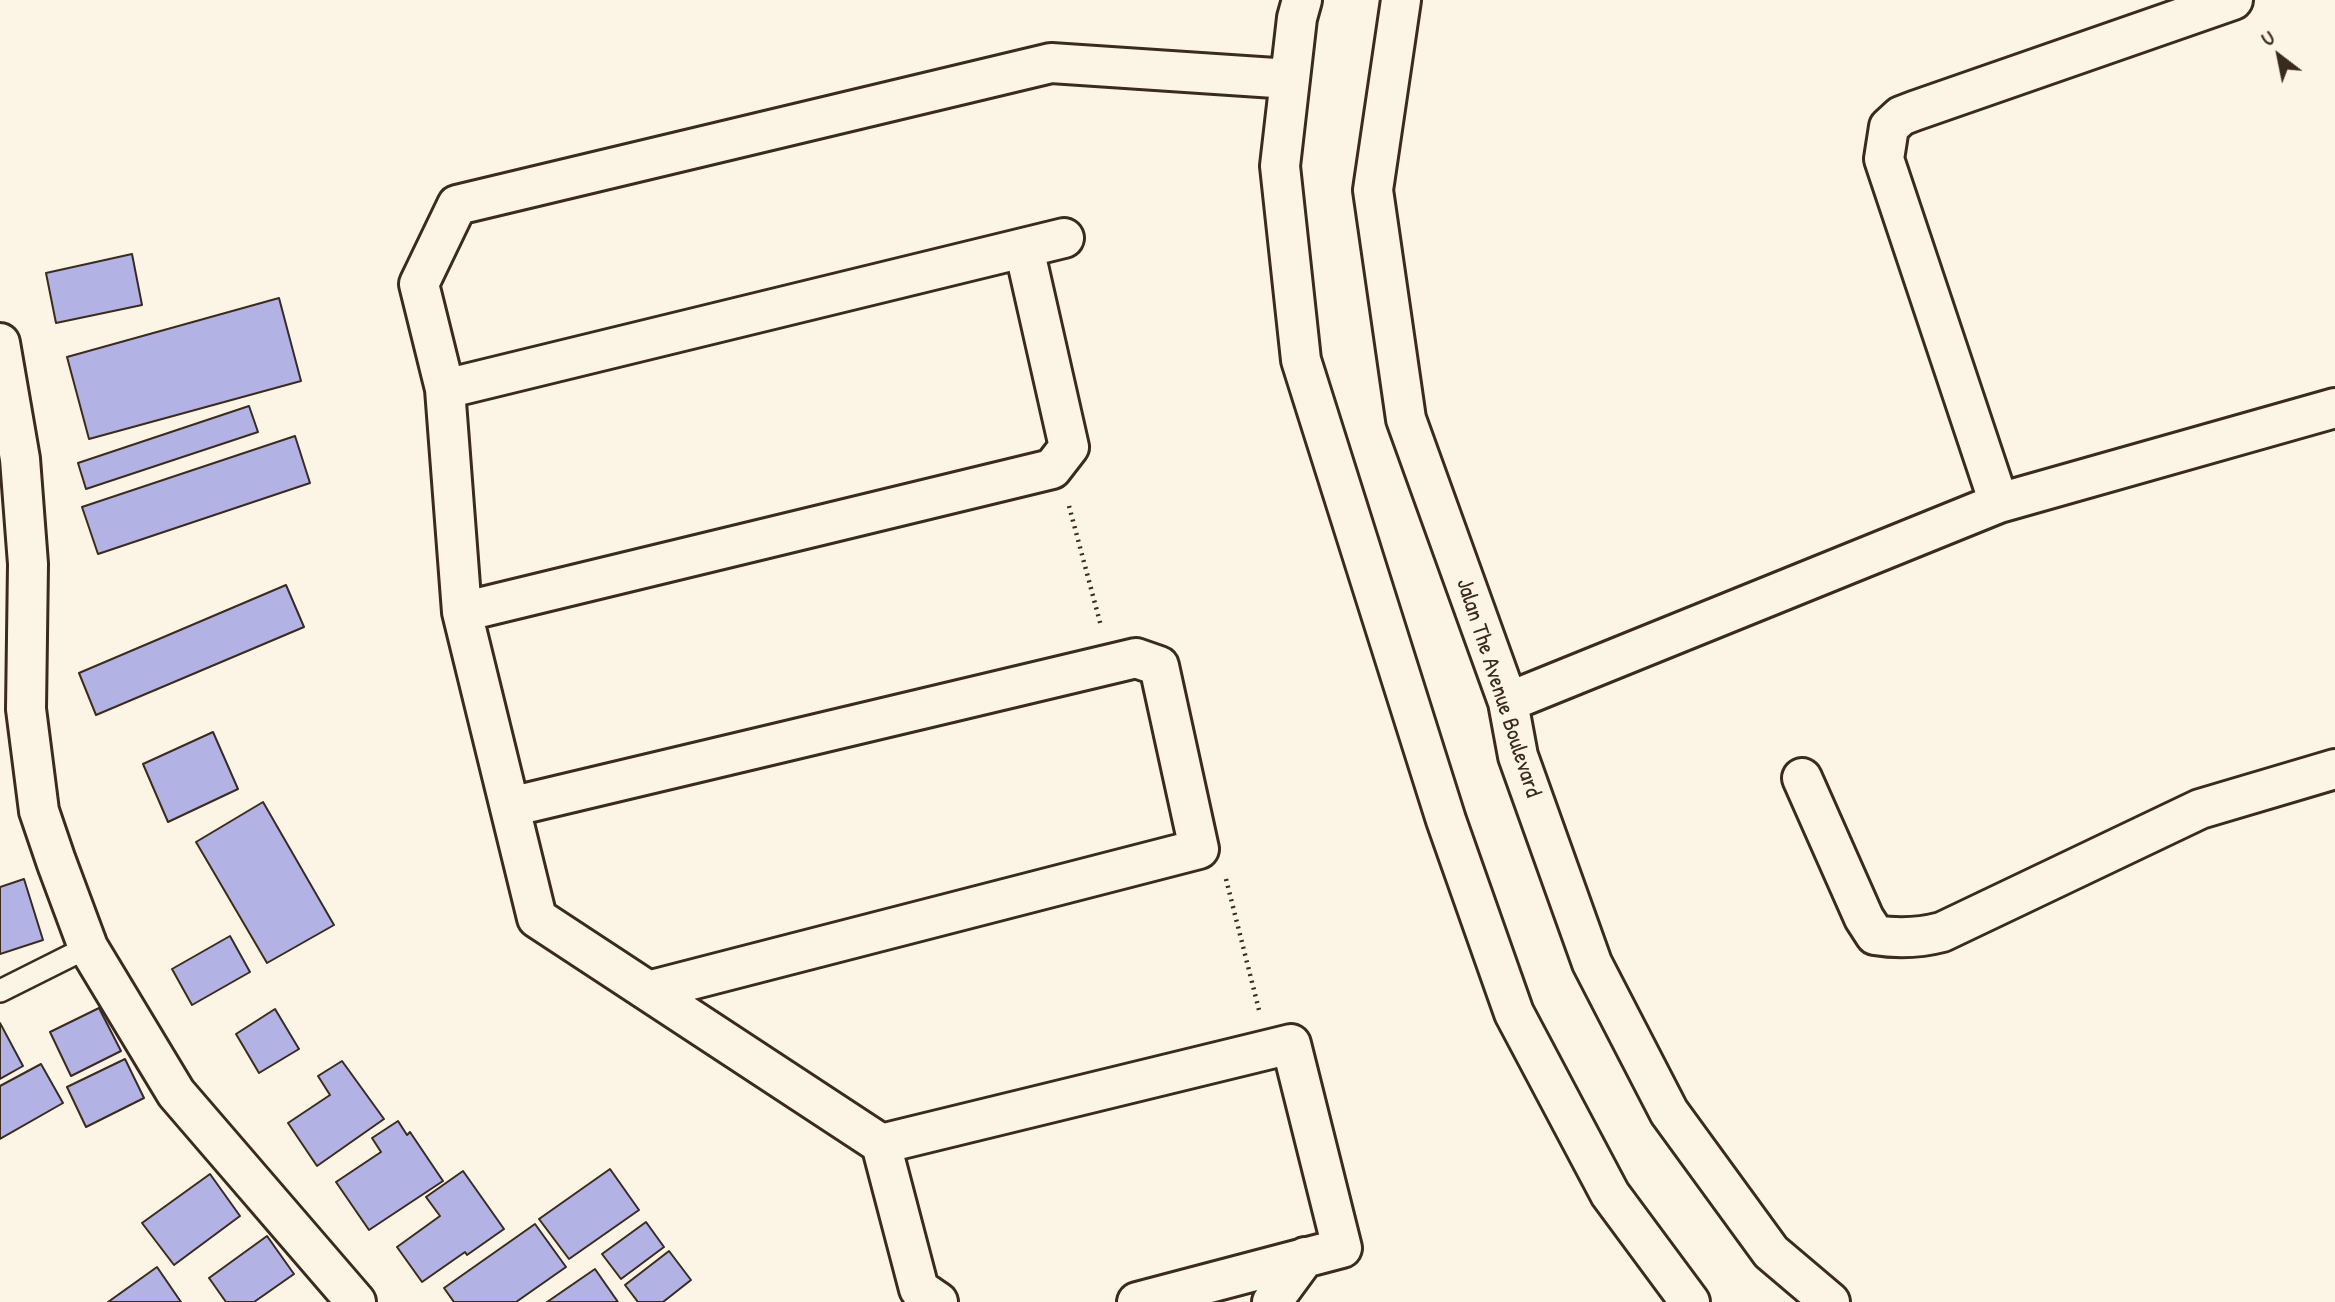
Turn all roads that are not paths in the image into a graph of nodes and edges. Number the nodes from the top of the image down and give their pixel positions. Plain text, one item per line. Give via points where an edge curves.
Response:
1 (1302, 0) edge
2 (1401, 0) edge
3 (2233, 0) edge
4 (1290, 79) junction
5 (1064, 238) dead end
6 (1024, 248) junction
7 (0, 343) edge
8 (445, 389) junction
9 (2335, 408) edge
10 (1999, 503) junction
11 (462, 612) junction
12 (1508, 702) junction
13 (2335, 769) edge
14 (1802, 778) dead end
15 (510, 807) junction
16 (88, 947) junction
17 (0, 991) edge
18 (648, 991) junction
19 (881, 1144) junction
20 (1305, 1257) junction
21 (356, 1302) edge
22 (938, 1302) edge
23 (1137, 1302) edge
24 (1272, 1302) edge
25 (1690, 1302) edge
26 (1830, 1302) edge

1 - 4 street
2 - 12 street, Jalan The Avenue Boulevard via 1373,190 1406,419
3 - 10 street via 1914,111 1889,127 1884,159
4 - 8 street via 1051,63 457,205 419,284
4 - 25 street via 1280,166 1301,360 1446,820 1514,1013 1610,1194
5 - 6 street
6 - 8 street
6 - 11 street via 1069,447 1052,469
7 - 16 street via 20,459 28,564 26,709 39,811
8 - 11 street
9 - 10 street
10 - 12 street
11 - 15 street
12 - 26 street, Jalan The Avenue Boulevard via 1518,756 1592,963 1669,1112 1771,1252
13 - 14 street via 2200,809 1923,937 1875,934 1870,928
15 - 18 street via 537,918
15 - 18 street via 1136,658 1158,666 1199,849
16 - 17 lane
16 - 21 street via 176,1093
18 - 19 street
19 - 20 street via 1291,1044 1342,1248
19 - 22 street via 919,1289
20 - 23 street
20 - 24 street

